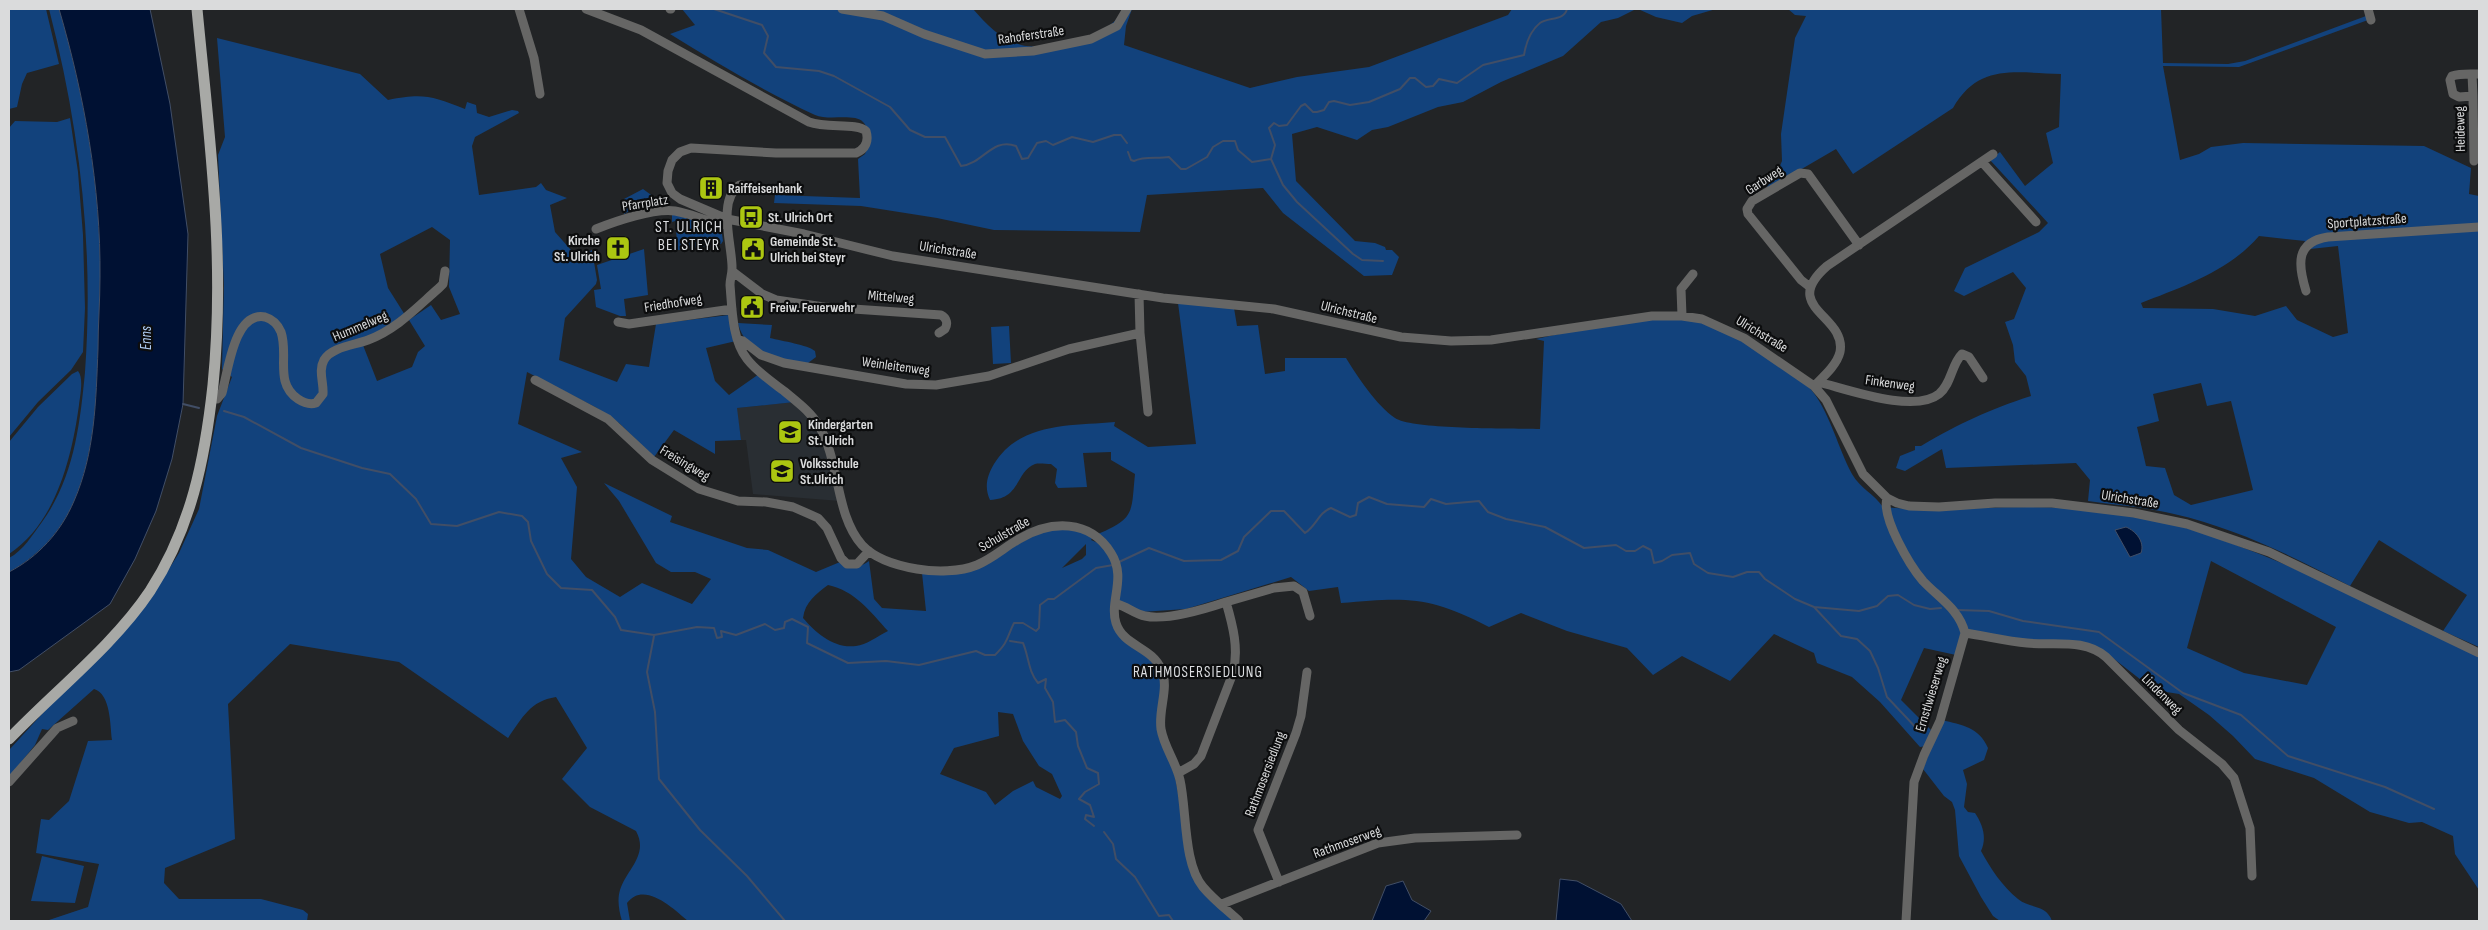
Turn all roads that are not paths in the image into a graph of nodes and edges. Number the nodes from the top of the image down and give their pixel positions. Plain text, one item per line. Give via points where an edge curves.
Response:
1 (197, 9) edge
2 (519, 9) edge
3 (586, 9) edge
4 (842, 9) edge
5 (1127, 9) edge
6 (2368, 9) edge
7 (2371, 20) dead end
8 (2476, 74) edge
9 (540, 94) dead end
10 (2473, 96) junction
11 (1993, 154) dead end
12 (2474, 161) dead end
13 (1982, 162) junction
14 (748, 186) dead end
15 (727, 222) junction
16 (2036, 222) dead end
17 (2479, 227) edge
18 (596, 229) dead end
19 (1859, 245) junction
20 (732, 271) junction
21 (446, 272) dead end
22 (1693, 274) dead end
23 (1810, 287) junction
24 (2306, 291) dead end
25 (1139, 294) junction
26 (732, 309) junction
27 (1682, 316) junction
28 (618, 322) dead end
29 (1140, 333) junction
30 (939, 334) dead end
31 (738, 340) junction
32 (1983, 378) dead end
33 (535, 380) dead end
34 (1816, 384) junction
35 (211, 400) junction
36 (1148, 412) dead end
37 (1887, 498) junction
38 (869, 551) junction
39 (1226, 602) junction
40 (1116, 604) junction
41 (1310, 616) dead end
42 (1965, 634) junction
43 (2479, 653) edge
44 (1308, 672) dead end
45 (72, 721) dead end
46 (9, 739) edge
47 (1178, 773) junction
48 (9, 782) edge
49 (1517, 835) dead end
50 (2252, 876) dead end
51 (1279, 882) junction
52 (1222, 904) junction
53 (1239, 921) edge
54 (1906, 921) edge

1 - 35 main road via 217,219 217,329
2 - 9 street via 534,58
3 - 15 street, Ulrichstraße via 641,30 809,122 823,126 855,125 866,132 865,146 856,153 776,153 698,148 680,152 668,171 667,183 672,193
4 - 5 street, Rahoferstraße via 882,16 985,54 1033,51 1091,39 1117,26
6 - 7 street
8 - 10 street, Heideweg
8 - 10 street via 2452,76 2450,80 2456,96
10 - 12 street, Heideweg
11 - 13 street
13 - 16 street
13 - 19 street
14 - 15 street via 740,185 734,189
15 - 18 street, Pfarrplatz via 710,223 667,210
15 - 20 street
15 - 25 street, Ulrichstraße via 804,234 893,256
17 - 24 street, Sportplatzstraße via 2328,237 2312,241 2300,260
19 - 23 street via 1827,266 1812,280
19 - 23 street, Garbweg via 1808,174 1800,174 1752,201 1748,214
20 - 26 street
20 - 30 street, Mittelweg via 762,294 776,300 942,315 947,325
21 - 35 street, Hummelweg via 443,284 401,323 326,356 321,370 323,394 316,403 303,402 288,389 284,377 282,334 276,323 259,317 249,319 236,338 222,393
22 - 27 street via 1682,289
23 - 34 street, Garbweg via 1816,309 1836,333 1840,345 1838,358
25 - 27 street, Ulrichstraße via 1274,309 1380,334 1451,341 1497,339 1652,316
25 - 29 street
26 - 28 street, Friedhofweg via 629,324
26 - 31 street, Schulstraße
27 - 34 street, Ulrichstraße via 1725,328
29 - 31 street, Weinleitenweg via 1069,349 989,376 936,385 906,384 784,363 761,355
29 - 36 street
31 - 38 street, Schulstraße via 754,367 804,407 819,426 830,450 851,525
32 - 34 street, Finkenweg via 1970,356 1962,354 1948,384 1940,393 1921,400 1892,400
33 - 38 street, Freisingweg via 608,419 652,460 691,485 731,500 775,503 811,514 827,528 841,558 848,564 857,564
34 - 37 street, Ulrichstraße via 1864,474
35 - 46 main road via 206,443 192,502 164,567 116,634
37 - 42 street via 1887,516 1910,560 1924,582 1961,619
37 - 43 street, Ulrichstraße via 1922,507 2021,503 2079,505 2187,524 2269,552
38 - 40 street, Schulstraße via 915,569 963,568 976,565 1035,531 1058,525 1075,527 1088,532 1113,555 1117,570
39 - 40 street via 1156,617 1140,615
39 - 41 street via 1274,588 1294,586 1302,592
39 - 47 street via 1234,636 1236,660 1233,673 1201,756
40 - 47 street, Schulstraße via 1114,616 1122,635 1152,655 1161,668 1164,682 1160,714 1162,732
42 - 50 street, Lindenweg via 2032,644 2085,646 2106,657 2179,730 2222,764 2234,778 2250,828
42 - 54 street, Ernstlwieserweg via 1940,721 1914,782
44 - 51 street, Rathmosersiedlung via 1296,733 1258,830
45 - 48 street via 57,728
47 - 52 street, Schulstraße via 1194,869 1203,887
49 - 51 street, Rathmoserweg via 1388,841
51 - 52 street, Rathmoserweg
52 - 53 street, Schulstraße

